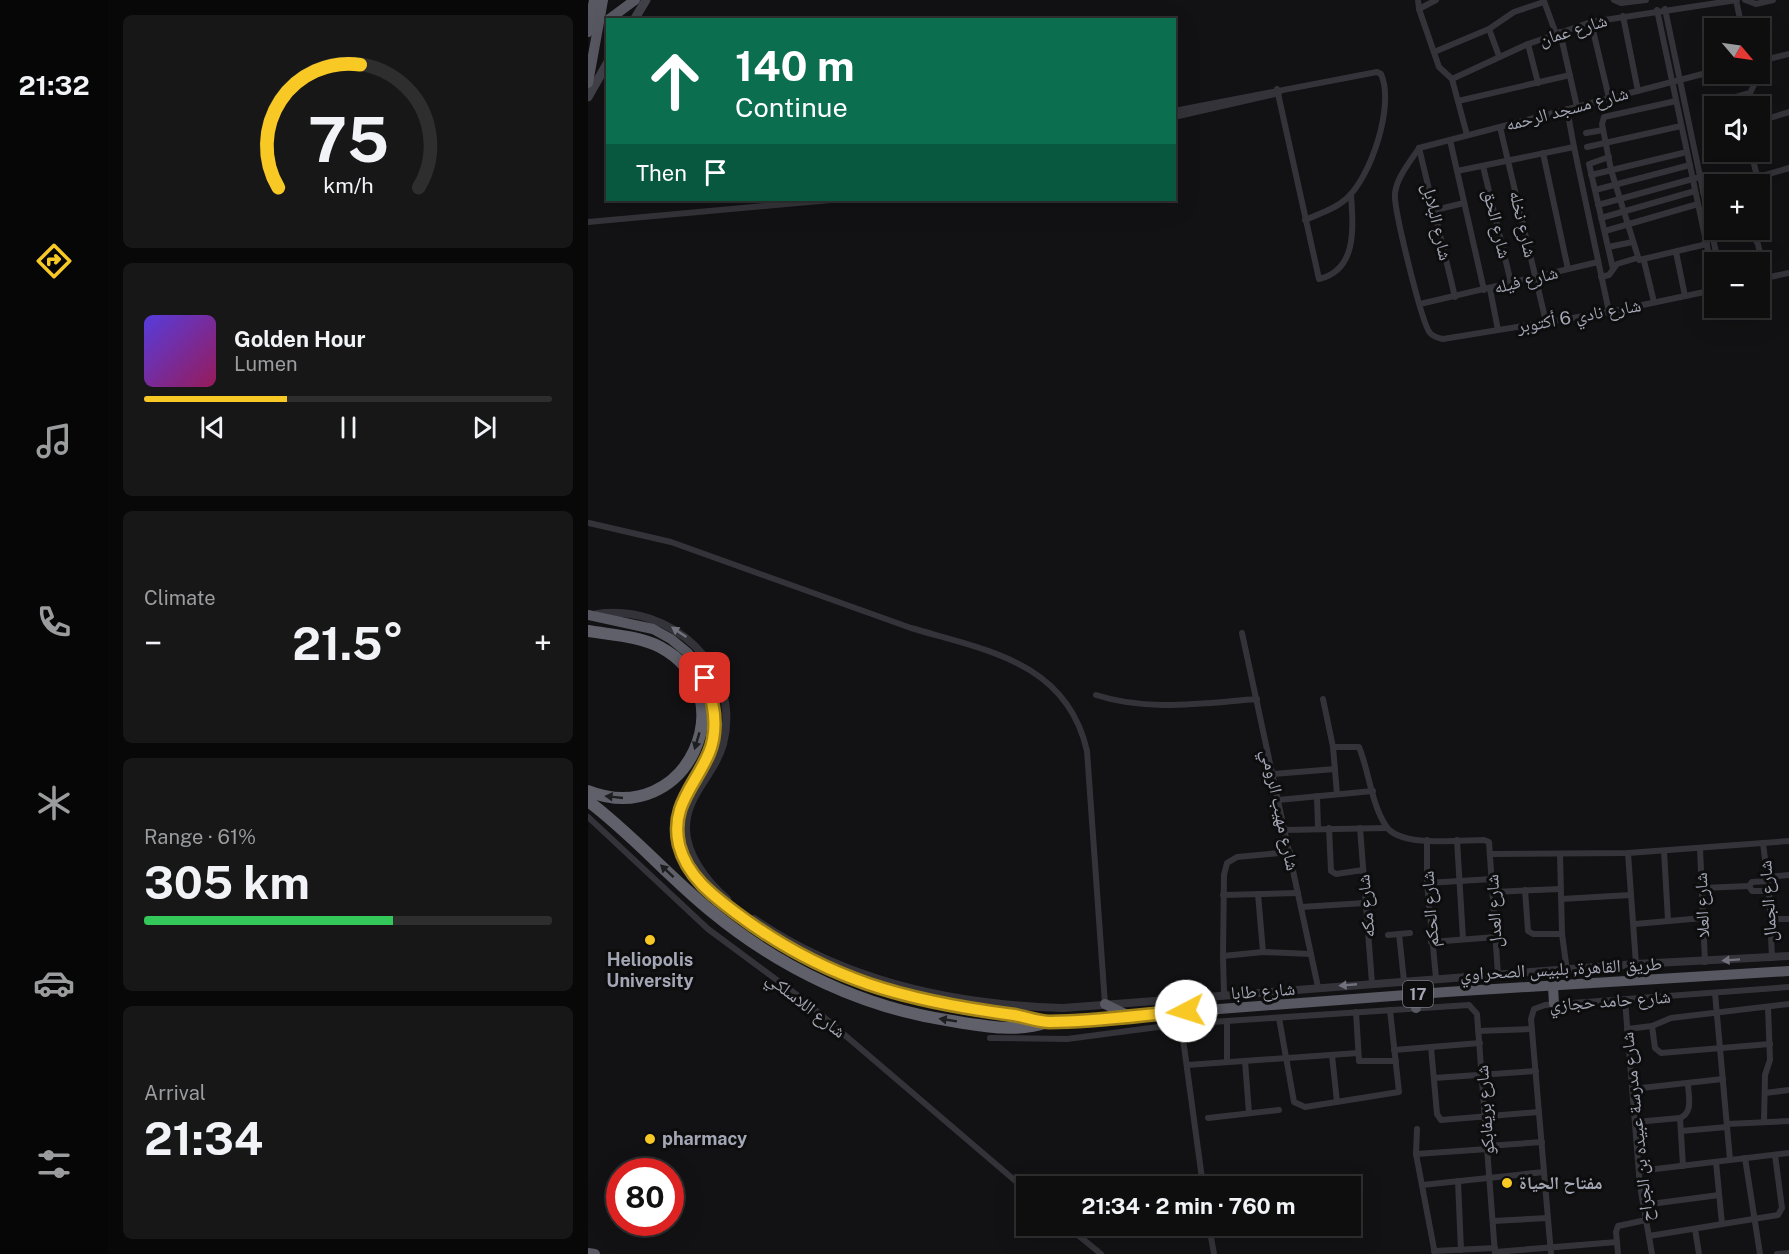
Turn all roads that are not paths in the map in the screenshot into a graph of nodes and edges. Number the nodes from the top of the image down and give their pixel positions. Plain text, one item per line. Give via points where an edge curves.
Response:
1 (594, 0) edge
2 (603, 0) edge
3 (634, 0) edge
4 (646, 0) edge
5 (1418, 0) edge
6 (1436, 0) edge
7 (1614, 0) edge
8 (1646, 0) edge
9 (1736, 0) edge
10 (1745, 0) edge
11 (1773, 0) edge
12 (1544, 1) edge
13 (1419, 9) junction
14 (1665, 9) junction
15 (1657, 10) junction
16 (1623, 16) junction
17 (611, 18) edge
18 (635, 18) edge
19 (1740, 18) edge
20 (606, 21) edge
21 (1591, 22) junction
22 (1489, 29) junction
23 (593, 30) edge
24 (1558, 33) junction
25 (1528, 44) junction
26 (1434, 52) junction
27 (1789, 54) edge
28 (1499, 56) junction
29 (1770, 59) edge
30 (606, 64) edge
31 (1704, 74) edge
32 (1570, 75) junction
33 (591, 78) edge
34 (1452, 79) junction
35 (1675, 81) junction
36 (1538, 82) junction
37 (1754, 84) edge
38 (1638, 90) junction
39 (1280, 91) junction
40 (1739, 96) edge
41 (588, 97) edge
42 (1609, 98) junction
43 (1458, 101) junction
44 (1676, 101) junction
45 (1577, 107) junction
46 (1567, 109) junction
47 (1176, 111) edge
48 (1789, 112) edge
49 (1176, 117) edge
50 (1770, 118) edge
51 (1681, 126) junction
52 (1500, 127) junction
53 (1603, 130) junction
54 (1586, 134) dead end
55 (1467, 135) junction
56 (1450, 140) junction
57 (1606, 143) junction
58 (1574, 147) junction
59 (1587, 147) dead end
60 (1419, 148) junction
61 (1687, 152) junction
62 (1543, 153) junction
63 (1609, 157) junction
64 (1508, 160) junction
65 (1690, 165) junction
66 (1484, 166) junction
67 (1789, 168) edge
68 (1611, 170) junction
69 (1457, 171) junction
70 (1767, 174) edge
71 (1591, 176) junction
72 (1696, 178) junction
73 (1616, 186) junction
74 (1595, 190) junction
75 (1695, 191) junction
76 (1703, 192) joint
77 (1351, 194) junction
78 (1704, 197) edge
79 (1620, 199) junction
80 (820, 201) edge
81 (1464, 203) junction
82 (1698, 204) junction
83 (1598, 205) junction
84 (1435, 210) junction
85 (1623, 211) junction
86 (1601, 218) junction
87 (1305, 220) junction
88 (588, 222) edge
89 (1627, 224) junction
90 (1605, 231) junction
91 (1633, 242) junction
92 (1707, 244) junction
93 (1608, 247) junction
94 (1676, 252) junction
95 (1709, 252) edge
96 (1640, 260) junction
97 (1598, 262) junction
98 (1568, 269) junction
99 (1613, 269) junction
100 (1789, 273) edge
101 (1535, 277) junction
102 (1601, 277) junction
103 (1770, 277) edge
104 (1511, 283) junction
105 (1487, 290) junction
106 (1704, 292) edge
107 (1685, 296) junction
108 (1455, 297) junction
109 (1654, 302) junction
110 (1420, 304) junction
111 (1609, 312) junction
112 (1546, 322) junction
113 (1498, 330) junction
114 (589, 523) edge
115 (589, 615) edge
116 (588, 631) edge
117 (1242, 633) dead end
118 (1096, 695) dead end
119 (1257, 699) junction
120 (1323, 699) dead end
121 (1333, 747) junction
122 (1335, 770) junction
123 (1272, 774) junction
124 (588, 791) edge
125 (1373, 791) junction
126 (1337, 794) junction
127 (1317, 796) junction
128 (1278, 800) junction
129 (588, 801) edge
130 (588, 817) edge
131 (1318, 828) junction
132 (1329, 828) junction
133 (1360, 828) junction
134 (1387, 828) junction
135 (1285, 830) junction
136 (1427, 840) junction
137 (1457, 840) junction
138 (1789, 841) edge
139 (1763, 843) junction
140 (1700, 848) junction
141 (1491, 851) junction
142 (1664, 851) junction
143 (1290, 852) junction
144 (1628, 853) junction
145 (1560, 854) junction
146 (1363, 870) junction
147 (1789, 875) edge
148 (1492, 879) junction
149 (1768, 879) junction
150 (1459, 881) junction
151 (1427, 883) junction
152 (1749, 886) junction
153 (1702, 888) junction
154 (1560, 889) junction
155 (1525, 890) junction
156 (1492, 891) junction
157 (1769, 891) junction
158 (1298, 893) junction
159 (1258, 894) junction
160 (1223, 895) junction
161 (1631, 895) junction
162 (1561, 899) junction
163 (1365, 903) junction
164 (1301, 907) junction
165 (1703, 918) junction
166 (1771, 919) junction
167 (1789, 919) edge
168 (1668, 920) junction
169 (1635, 924) junction
170 (1410, 933) dead end
171 (1399, 934) junction
172 (1562, 934) junction
173 (1388, 935) dead end
174 (1496, 937) junction
175 (1463, 939) junction
176 (781, 941) junction
177 (1431, 942) junction
178 (1263, 952) junction
179 (1311, 954) junction
180 (1223, 956) junction
181 (1789, 956) edge
182 (1772, 958) junction
183 (1705, 962) junction
184 (1636, 964) junction
185 (1567, 971) junction
186 (1789, 971) edge
187 (1498, 975) junction
188 (1436, 978) junction
189 (1404, 981) junction
190 (1372, 983) junction
191 (1318, 987) junction
192 (1553, 987) junction
193 (1789, 987) edge
194 (1715, 993) junction
195 (1224, 994) junction
196 (1414, 994) junction
197 (1625, 1000) junction
198 (1105, 1004) junction
199 (1554, 1004) junction
200 (1789, 1005) edge
201 (1768, 1007) junction
202 (1416, 1008) junction
203 (1203, 1010) junction
204 (1390, 1010) junction
205 (1356, 1012) junction
206 (1717, 1013) junction
207 (1129, 1016) junction
208 (1279, 1018) junction
209 (1047, 1022) junction
210 (1227, 1023) junction
211 (1181, 1024) junction
212 (1205, 1024) junction
213 (1652, 1026) junction
214 (1532, 1029) junction
215 (1627, 1029) junction
216 (1478, 1031) junction
217 (990, 1038) dead end
218 (1480, 1043) junction
219 (1770, 1044) junction
220 (1431, 1047) junction
221 (1720, 1048) junction
222 (1394, 1050) junction
223 (1358, 1053) junction
224 (1332, 1055) junction
225 (1286, 1058) junction
226 (1245, 1061) junction
227 (1396, 1061) junction
228 (1227, 1062) junction
229 (1187, 1065) junction
230 (1536, 1071) junction
231 (1482, 1075) junction
232 (1434, 1078) junction
233 (1723, 1079) junction
234 (1688, 1083) junction
235 (1632, 1089) junction
236 (1789, 1090) edge
237 (1765, 1093) junction
238 (1337, 1102) junction
239 (1279, 1110) dead end
240 (1539, 1112) junction
241 (1249, 1113) junction
242 (1485, 1117) junction
243 (1208, 1118) dead end
244 (1680, 1118) junction
245 (1789, 1121) edge
246 (1635, 1122) junction
247 (1764, 1122) junction
248 (1727, 1125) junction
249 (1417, 1129) dead end
250 (1681, 1131) junction
251 (1542, 1142) junction
252 (1487, 1147) junction
253 (1789, 1153) edge
254 (1416, 1154) junction
255 (1775, 1155) junction
256 (1745, 1158) junction
257 (1730, 1160) junction
258 (1716, 1162) junction
259 (1683, 1166) junction
260 (1639, 1171) junction
261 (1544, 1172) junction
262 (1202, 1176) edge
263 (1490, 1178) junction
264 (1016, 1181) edge
265 (1458, 1181) junction
266 (1422, 1185) junction
267 (1719, 1195) junction
268 (1643, 1205) junction
269 (1548, 1218) junction
270 (1755, 1219) junction
271 (1646, 1220) junction
272 (1493, 1221) junction
273 (1722, 1224) junction
274 (1695, 1229) junction
275 (1079, 1236) edge
276 (1211, 1236) edge
277 (1649, 1236) junction
278 (1617, 1242) junction
279 (1461, 1250) junction
280 (1550, 1251) edge
281 (1495, 1252) edge
282 (1789, 1252) edge
283 (588, 1253) edge
284 (1435, 1253) edge
285 (595, 1254) edge
286 (1101, 1254) edge
287 (1214, 1254) edge
288 (1618, 1254) edge
289 (1652, 1254) edge
290 (1699, 1254) edge
291 (1760, 1254) edge
292 (1777, 1254) edge

1 - 23 highway
2 - 23 highway
3 - 17 highway
4 - 18 main road
5 - 13 street
6 - 13 street
7 - 8 street
9 - 14 street, شارع عمان
9 - 19 street
10 - 11 street via 1756,4
12 - 22 street via 1514,12
12 - 24 street
13 - 26 street
14 - 15 street, شارع عمان
14 - 35 street
15 - 16 street, شارع عمان
15 - 35 street
16 - 21 street, شارع عمان
16 - 38 street
20 - 23 highway
21 - 24 street, شارع عمان
21 - 42 street
22 - 26 street
22 - 28 street
23 - 33 highway
24 - 25 street, شارع عمان
24 - 32 street
25 - 28 street, شارع عمان
25 - 36 street
26 - 34 street via 1439,67
27 - 29 street
28 - 34 street, شارع عمان
30 - 33 main road
31 - 35 street, شارع مسجد الرحمه
32 - 36 street
32 - 45 street
33 - 41 main road
34 - 43 street
35 - 38 street, شارع مسجد الرحمه
35 - 44 street
35 - 72 street
36 - 43 street
37 - 40 street via 1750,93
38 - 42 street, شارع مسجد الرحمه
39 - 47 street
39 - 49 street
39 - 77 street via 1377,72 1383,76 1377,149
39 - 87 street
42 - 45 street, شارع مسجد الرحمه
43 - 55 street
44 - 51 street
44 - 53 street via 1606,115
45 - 46 street, شارع مسجد الرحمه
46 - 52 street, شارع مسجد الرحمه
46 - 58 street
48 - 50 street
51 - 57 street
51 - 61 street
52 - 55 street, شارع مسجد الرحمه
52 - 64 street, شارع نخله
53 - 54 street
53 - 57 street
55 - 56 street, شارع مسجد الرحمه
56 - 60 street, شارع مسجد الرحمه
56 - 69 street
57 - 59 street
57 - 63 street
58 - 62 street
58 - 97 street
60 - 84 street, شارع البلابل
60 - 110 street via 1398,181 1394,203
61 - 65 street
61 - 68 street
62 - 64 street
62 - 98 street
63 - 68 street
63 - 71 street via 1589,162
64 - 66 street
64 - 101 street, شارع نخله
65 - 72 street
65 - 73 street
66 - 69 street
66 - 104 street, شارع الحق
67 - 70 street
68 - 71 street
68 - 73 street
69 - 81 street
71 - 74 street
72 - 75 street
72 - 76 street
72 - 79 street
73 - 74 street
73 - 79 street
74 - 83 street
75 - 82 street
75 - 85 street
76 - 78 street
77 - 87 street
77 - 87 street via 1352,244 1341,267 1331,276 1319,279
79 - 83 street
79 - 85 street
80 - 88 street
81 - 84 street
81 - 105 street
82 - 89 street
82 - 92 street
83 - 86 street
84 - 108 street, شارع البلابل
85 - 86 street
85 - 89 street
86 - 90 street
89 - 90 street
89 - 91 street
90 - 93 street
91 - 93 street
91 - 96 street
92 - 94 street
92 - 95 street
93 - 99 street
94 - 96 street
94 - 107 street
96 - 99 street via 1617,264
96 - 109 street
97 - 98 street, شارع فيله
97 - 102 street
98 - 101 street, شارع فيله
99 - 102 street
100 - 103 street
101 - 104 street, شارع فيله
101 - 112 street, شارع نخله
102 - 111 street
104 - 105 street, شارع فيله
105 - 108 street, شارع فيله
105 - 113 street
106 - 107 street, شارع نادي 6 أكتوبر
107 - 109 street, شارع نادي 6 أكتوبر
108 - 110 street, شارع فيله
109 - 111 street, شارع نادي 6 أكتوبر
110 - 113 street, شارع نادي 6 أكتوبر via 1429,332 1443,339
111 - 112 street, شارع نادي 6 أكتوبر
112 - 113 street, شارع نادي 6 أكتوبر
114 - 198 street via 671,542 948,638 1026,667 1055,687 1073,711 1087,751
176 -> 115 highway, طريق القاهرة, بلبيس الصحراوي via 699,883 684,859 677,817 714,735 714,708 705,678 688,652 653,629
116 -> 124 highway via 649,642 684,666 699,693 700,730 697,747 675,779 641,796 609,797
117 - 119 street, شارع مهيب الرومي
118 - 119 street via 1152,705
119 - 123 street, شارع مهيب الرومي
120 - 121 street
121 - 122 street
121 - 125 street via 1359,747
122 - 123 street
122 - 126 street
123 - 128 street, شارع مهيب الرومي
125 - 126 street
125 - 134 street
126 - 127 street
127 - 128 street
127 - 131 street
128 - 135 street, شارع مهيب الرومي
209 -> 129 highway via 1031,1027 971,1024 917,1015 866,1000 776,957 710,910 622,827
130 - 264 street, شارع اللاسلكي via 708,930 805,1001
131 - 132 street
131 - 135 street
132 - 133 street
132 - 146 street via 1331,871 1336,874
133 - 134 street
133 - 146 street, شارع مكه
134 - 136 street via 1400,837
135 - 143 street, شارع مهيب الرومي
136 - 137 street
136 - 151 street, شارع الحكم
137 - 141 street via 1484,840 1489,842
137 - 150 street
138 - 139 street
139 - 140 street
139 - 149 street, شارع الجمال
140 - 142 street
140 - 153 street, شارع العلا
141 - 145 street
141 - 148 street, شارع العدل
142 - 144 street
142 - 168 street
143 - 158 street, شارع مهيب الرومي
143 - 160 street via 1231,859 1224,868
144 - 145 street
144 - 161 street
145 - 154 street
146 - 163 street, شارع مكه
147 - 149 street
148 - 150 street
148 - 156 street, شارع العدل
149 - 152 street
149 - 157 street, شارع الجمال
150 - 151 street
150 - 175 street
151 - 177 street, شارع الحكم
152 - 153 street
152 - 157 street via 1752,891
153 - 165 street, شارع العلا
154 - 155 street
154 - 162 street
155 - 156 street
155 - 172 street via 1527,931
156 - 174 street, شارع العدل
157 - 166 street, شارع الجمال
158 - 159 street
158 - 164 street, شارع مهيب الرومي
159 - 160 street
159 - 178 street
160 - 180 street
161 - 162 street
161 - 169 street
162 - 172 street
163 - 164 street
163 - 190 street, شارع مكه
164 - 179 street, شارع مهيب الرومي
165 - 168 street
165 - 183 street, شارع العلا
166 - 167 street
166 - 182 street, شارع الجمال
168 - 169 street
169 - 184 street
170 - 171 street
171 - 173 street
171 - 189 street
172 - 185 street
174 - 175 street
174 - 187 street, شارع العدل
175 - 177 street
176 - 198 street, شارع طابا via 871,978 933,995 1018,1007
176 - 209 highway, طريق القاهرة, بلبيس الصحراوي via 834,972 900,996
177 - 188 street, شارع الحكم
178 - 179 street
178 - 180 street
179 - 191 street, شارع مهيب الرومي
180 - 195 street
181 - 182 street, شارع طابا
182 -> 183 street, شارع طابا
183 - 184 street, شارع طابا
184 - 185 street, شارع طابا
185 - 187 street, شارع طابا
186 - 192 highway, طريق القاهرة, بلبيس الصحراوي / 17
187 - 188 street, شارع طابا
188 - 189 street, شارع طابا
189 - 190 street, شارع طابا
190 -> 191 street, شارع طابا
191 - 195 street, شارع طابا
192 - 196 highway, طريق القاهرة, بلبيس الصحراوي / 17
192 - 199 highway
193 - 194 street, شارع حامد حجازي
194 - 197 street, شارع حامد حجازي
194 - 206 street
195 - 198 street, شارع طابا
196 - 202 highway
196 - 203 highway, طريق القاهرة, بلبيس الصحراوي / 17
197 - 199 street, شارع حامد حجازي
197 - 215 street, شارع مدرسة عبيده بن الجراح
198 - 207 highway
199 - 214 street, شارع حامد حجازي via 1534,1009
200 - 201 street
201 - 206 street
201 - 219 street
202 - 204 street
202 - 216 street, شارع بريفابكو via 1469,1005 1477,1014
203 - 207 highway, طريق القاهرة, بلبيس الصحراوي / 17
203 - 212 highway
204 - 205 street
204 - 222 street
205 - 208 street
205 - 223 street
206 - 213 street via 1671,1018
206 - 221 street
207 - 209 highway, طريق القاهرة, بلبيس الصحراوي / 17
208 - 210 street
208 - 225 street
210 - 212 street
210 - 228 street
211 - 212 street
211 - 217 street via 1067,1039
211 - 229 street
213 - 215 street
213 - 221 street via 1655,1048 1661,1053
214 - 216 street
214 - 230 street, شارع حامد حجازي
215 - 235 street, شارع مدرسة عبيده بن الجراح
216 - 218 street, شارع بريفابكو
218 - 220 street
218 - 231 street, شارع بريفابكو
219 - 221 street
219 - 237 street
220 - 222 street
220 - 232 street
221 - 233 street
222 - 227 street
223 - 224 street
223 - 227 street via 1363,1063
224 - 225 street
224 - 238 street
225 - 226 street
225 - 238 street via 1296,1104 1305,1107
226 - 228 street
226 - 241 street
227 - 238 street via 1400,1092
228 - 229 street
229 - 262 street
230 - 231 street
230 - 240 street, شارع حامد حجازي
231 - 232 street
231 - 242 street, شارع بريفابكو
232 - 242 street via 1439,1118
233 - 234 street
233 - 248 street
234 - 235 street
234 - 244 street via 1689,1110
235 - 246 street, شارع مدرسة عبيده بن الجراح
236 - 237 street
237 - 247 street
239 - 241 street
240 - 242 street
240 - 251 street, شارع حامد حجازي
241 - 243 street
242 - 252 street, شارع بريفابكو
244 - 246 street
244 - 250 street
245 - 247 street
246 - 260 street, شارع مدرسة عبيده بن الجراح
247 - 248 street
248 - 250 street
248 - 257 street
249 - 254 street
250 - 259 street
251 - 252 street
251 - 261 street, شارع حامد حجازي
252 - 254 street
252 - 263 street, شارع بريفابكو
253 - 255 street
254 - 266 street
255 - 256 street
255 - 270 street via 1782,1211
256 - 257 street
256 - 270 street
257 - 258 street
258 - 259 street
258 - 267 street
259 - 260 street
260 - 268 street, شارع مدرسة عبيده بن الجراح
261 - 263 street
261 - 269 street, شارع حامد حجازي
263 - 265 street
263 - 272 street, شارع بريفابكو
265 - 266 street
265 - 279 street
266 - 284 street
267 - 268 street
267 - 273 street
268 - 271 street, شارع مدرسة عبيده بن الجراح
269 - 272 street
269 - 280 street, شارع حامد حجازي
270 - 273 street
270 - 291 street
271 - 277 street, شارع مدرسة عبيده بن الجراح
271 - 278 street via 1620,1224
272 - 281 street, شارع بريفابكو
273 - 274 street
274 - 277 street
274 - 290 street
275 - 286 street
276 - 287 street
277 - 289 street, شارع مدرسة عبيده بن الجراح
278 - 280 street
278 - 288 street
279 - 281 street
279 - 284 street
280 - 281 street
282 - 292 street
283 - 285 highway

